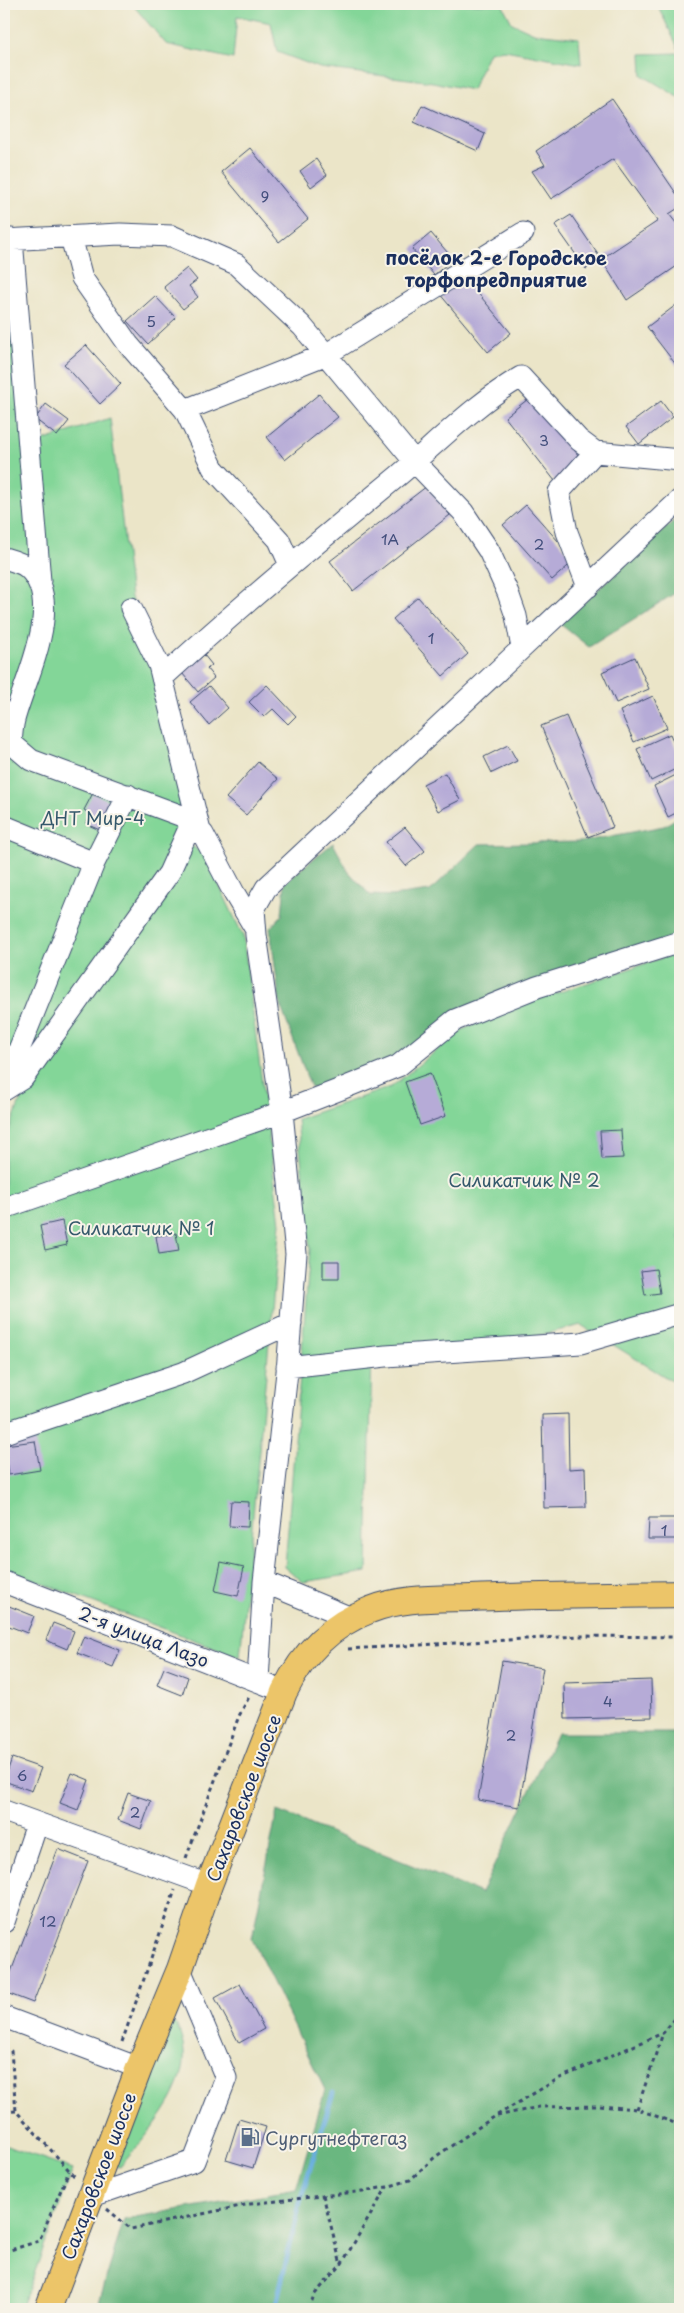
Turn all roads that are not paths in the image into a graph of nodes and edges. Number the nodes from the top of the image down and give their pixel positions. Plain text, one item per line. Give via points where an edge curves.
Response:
1 (523, 232) dead end
2 (71, 237) junction
3 (8, 240) edge
4 (12, 340) edge
5 (326, 354) junction
6 (185, 410) junction
7 (595, 452) junction
8 (680, 460) edge
9 (415, 462) junction
10 (680, 500) edge
11 (4, 558) edge
12 (290, 565) junction
13 (40, 582) junction
14 (588, 587) junction
15 (131, 608) dead end
16 (522, 648) junction
17 (162, 678) junction
18 (14, 720) junction
19 (4, 742) edge
20 (128, 795) junction
21 (4, 826) edge
22 (200, 831) junction
23 (94, 863) junction
24 (255, 928) junction
25 (680, 942) edge
26 (4, 1089) edge
27 (282, 1112) junction
28 (4, 1208) edge
29 (680, 1314) edge
30 (291, 1323) junction
31 (287, 1367) junction
32 (4, 1433) edge
33 (4, 1582) edge
34 (264, 1582) junction
35 (680, 1594) edge
36 (351, 1618) junction
37 (258, 1680) junction
38 (284, 1692) junction
39 (4, 1811) edge
40 (37, 1824) junction
41 (209, 1885) junction
42 (4, 1922) edge
43 (180, 1969) junction
44 (4, 2017) edge
45 (139, 2068) junction
46 (100, 2203) junction
47 (48, 2309) edge

1 - 5 street
2 - 3 street
2 - 5 street via 120,234 172,236 236,264 302,326
2 - 6 street via 82,278 128,344
3 - 4 street
4 - 13 street
5 - 6 street
5 - 9 street
6 - 12 street via 213,468 279,540
7 - 8 street
7 - 9 street via 579,440 521,376 496,392
7 - 14 street via 559,492 567,532
9 - 12 street
9 - 16 street via 463,512 488,551 516,616
10 - 14 street
11 - 13 street via 27,566
12 - 17 street
13 - 18 street via 44,603 37,651
14 - 16 street
15 - 17 street via 159,665
16 - 24 street via 266,888 254,909
17 - 22 street
18 - 19 street
18 - 20 street via 11,743 31,760
20 - 22 street via 182,816
20 - 23 street
21 - 23 street
22 - 24 street
22 - 26 street via 187,834 169,873 24,1078
23 - 26 street
24 - 27 street
25 - 27 street via 537,987 455,1020 398,1066
27 - 28 street
27 - 30 street via 296,1254
29 - 31 street via 581,1342 386,1356
30 - 31 street
30 - 32 street via 183,1373
31 - 34 street
33 - 37 street, 2-я улица Лазо
34 - 36 street
34 - 37 street
35 - 36 main road, Сахаровское шоссе via 418,1600 388,1604
36 - 38 main road, Сахаровское шоссе via 315,1646
37 - 38 street, 2-я улица Лазо
38 - 41 main road, Сахаровское шоссе
39 - 40 street
40 - 41 street
40 - 42 street
41 - 43 main road, Сахаровское шоссе
43 - 45 main road, Сахаровское шоссе
43 - 46 street via 226,2078 194,2161
44 - 45 street
45 - 46 main road, Сахаровское шоссе
46 - 47 main road, Сахаровское шоссе

